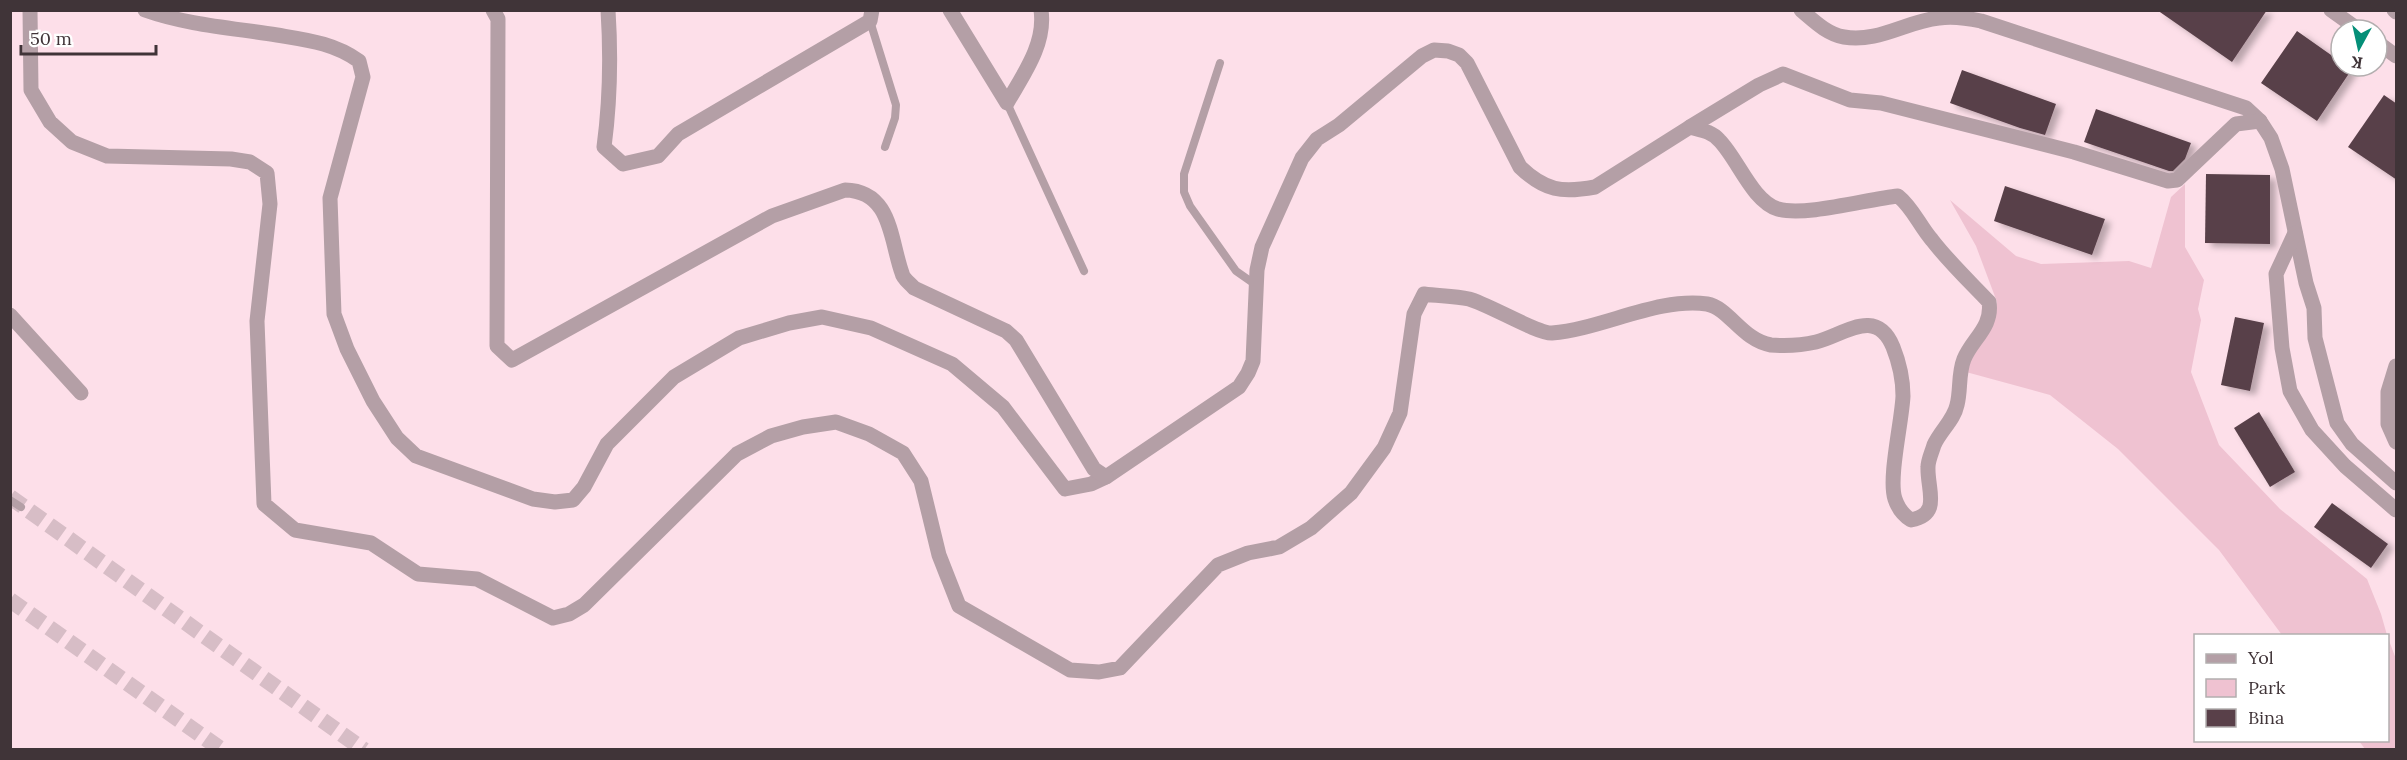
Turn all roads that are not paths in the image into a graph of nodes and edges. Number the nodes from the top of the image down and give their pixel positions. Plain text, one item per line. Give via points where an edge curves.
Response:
1 (30, 10) edge
2 (145, 10) edge
3 (493, 10) edge
4 (608, 10) edge
5 (950, 10) edge
6 (1049, 10) edge
7 (1800, 10) edge
8 (871, 16) edge
9 (214, 17) edge
10 (1042, 18) edge
11 (1220, 63) dead end
12 (1007, 103) junction
13 (2260, 121) junction
14 (1690, 127) junction
15 (885, 147) dead end
16 (2295, 233) junction
17 (1084, 271) dead end
18 (1256, 285) junction
19 (10, 315) edge
20 (2397, 366) edge
21 (81, 393) dead end
22 (2397, 442) edge
23 (1106, 477) junction
24 (2397, 483) edge
25 (10, 500) edge
26 (21, 507) dead end
27 (2397, 510) edge

1 - 14 street via 31,90 50,122 72,142 107,156 231,159 250,162 267,173 270,204 257,321 264,504 295,530 371,543 418,574 477,579 553,618 584,605 737,454 771,436 836,422 903,453 921,481 939,555 959,606 1070,670 1099,672 1120,668 1218,564 1279,547 1311,528 1351,493 1384,448 1400,413 1414,314 1424,294 1469,299 1550,333 1690,302 1711,305 1747,336 1770,345 1816,342 1848,328 1874,327 1887,335 1901,372 1903,393 1894,498 1911,520 1922,518 1931,501 1928,465 1942,429 1958,404 1960,370 1970,345 1988,322 1989,302 1933,243 1910,206 1898,196 1801,212 1779,210 1764,202 1719,140
2 - 9 street via 181,21
3 - 23 street via 498,19 497,346 512,360 772,216 855,190 871,196 881,210 897,250 902,276 914,288 1006,331 1016,340 1094,469
4 - 8 street via 609,110 604,147 624,164 658,156 678,134
5 - 12 street
6 - 10 street
7 - 13 street via 1825,30 1843,37 1880,35 1937,18 1981,21 2232,102
8 - 15 lane via 896,105
9 - 23 street via 319,41 343,49 359,61 363,77 330,198 334,314 374,401 397,438 416,456 533,498 573,500 607,444 674,377 739,338 822,317 871,328 952,364 1003,407 1065,489
10 - 12 street via 1034,54
11 - 18 lane via 1184,174 1184,192 1236,271
12 - 17 lane
13 - 14 street via 2236,124 2177,180 2168,181 2074,152 1881,103 1850,100 1783,74
13 - 16 street via 2282,169
14 - 18 street via 1595,187 1546,187 1520,167 1467,63 1459,55 1434,50 1310,147 1262,247
16 - 24 street via 2314,308 2322,372 2337,423 2352,444
16 - 27 street via 2276,274 2290,391 2312,430 2345,466
18 - 23 street via 1253,361 1239,387
19 - 21 street
20 - 22 street via 2388,392 2388,424
25 - 26 lane

